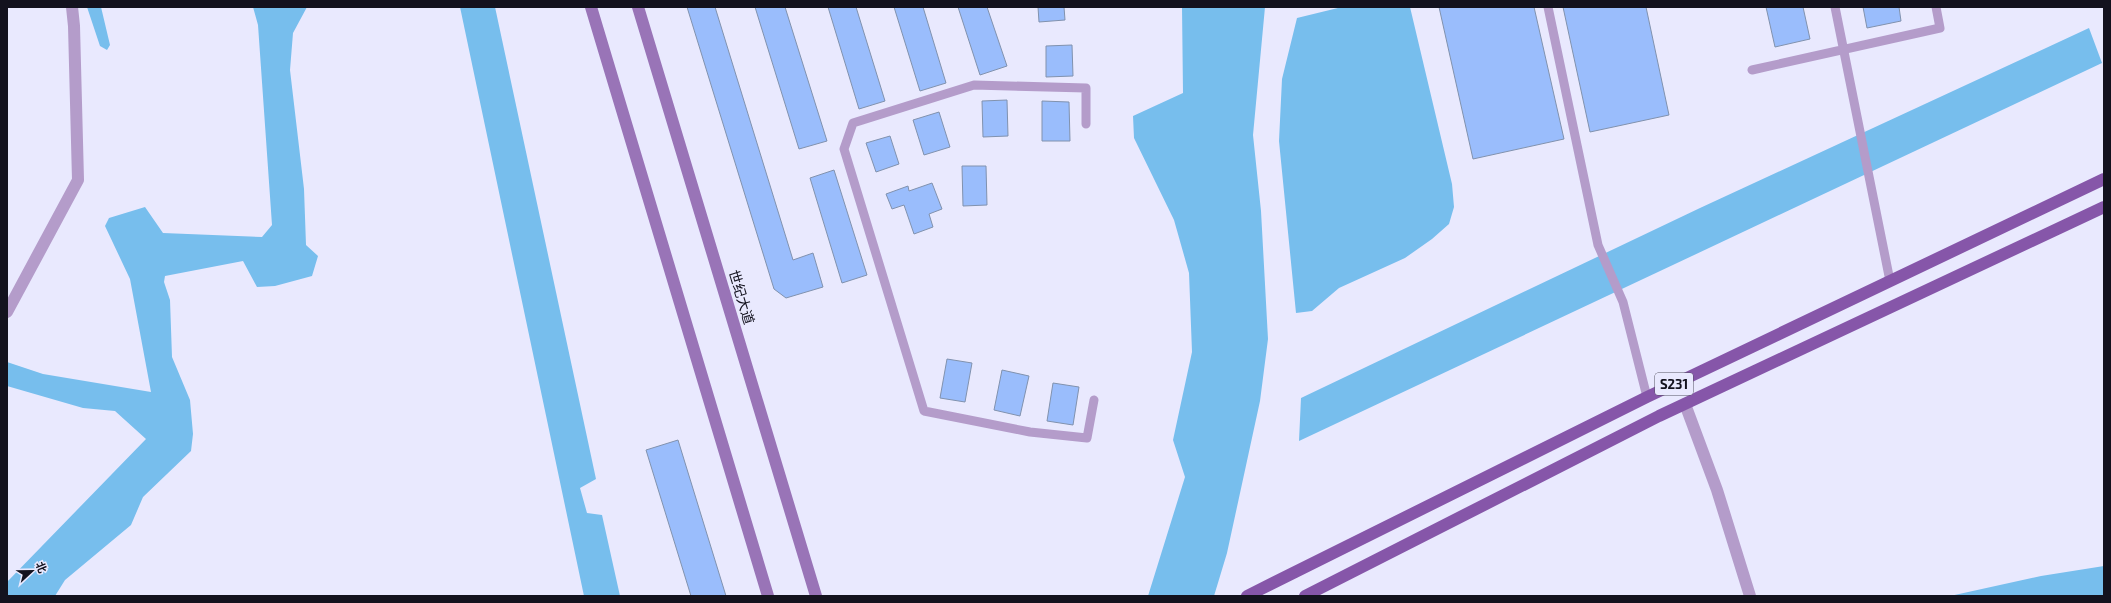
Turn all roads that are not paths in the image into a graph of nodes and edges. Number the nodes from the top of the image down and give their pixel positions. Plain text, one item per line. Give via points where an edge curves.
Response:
1 (72, 7) edge
2 (590, 7) edge
3 (638, 7) edge
4 (1548, 7) edge
5 (1835, 7) edge
6 (1936, 7) edge
7 (1843, 49) junction
8 (1752, 70) dead end
9 (1086, 124) dead end
10 (2104, 179) edge
11 (2104, 207) edge
12 (1890, 281) junction
13 (7, 312) edge
14 (1648, 397) junction
15 (1094, 400) dead end
16 (1685, 404) junction
17 (768, 596) edge
18 (816, 596) edge
19 (1248, 596) edge
20 (1305, 596) edge
21 (1750, 596) edge

1 - 13 street via 78,180
2 - 17 main road
3 - 18 main road, 世纪大道
4 - 14 lane via 1598,246 1622,302
5 - 7 lane
6 - 7 lane via 1940,28
7 - 8 lane
7 - 12 lane
9 - 15 lane via 1086,88 974,85 853,123 844,149 924,411 1030,432 1087,438
10 - 12 main road, S231
11 - 16 main road, S231
12 - 14 main road, S231
14 - 19 main road, S231
16 - 20 main road, S231
16 - 21 street via 1717,490

